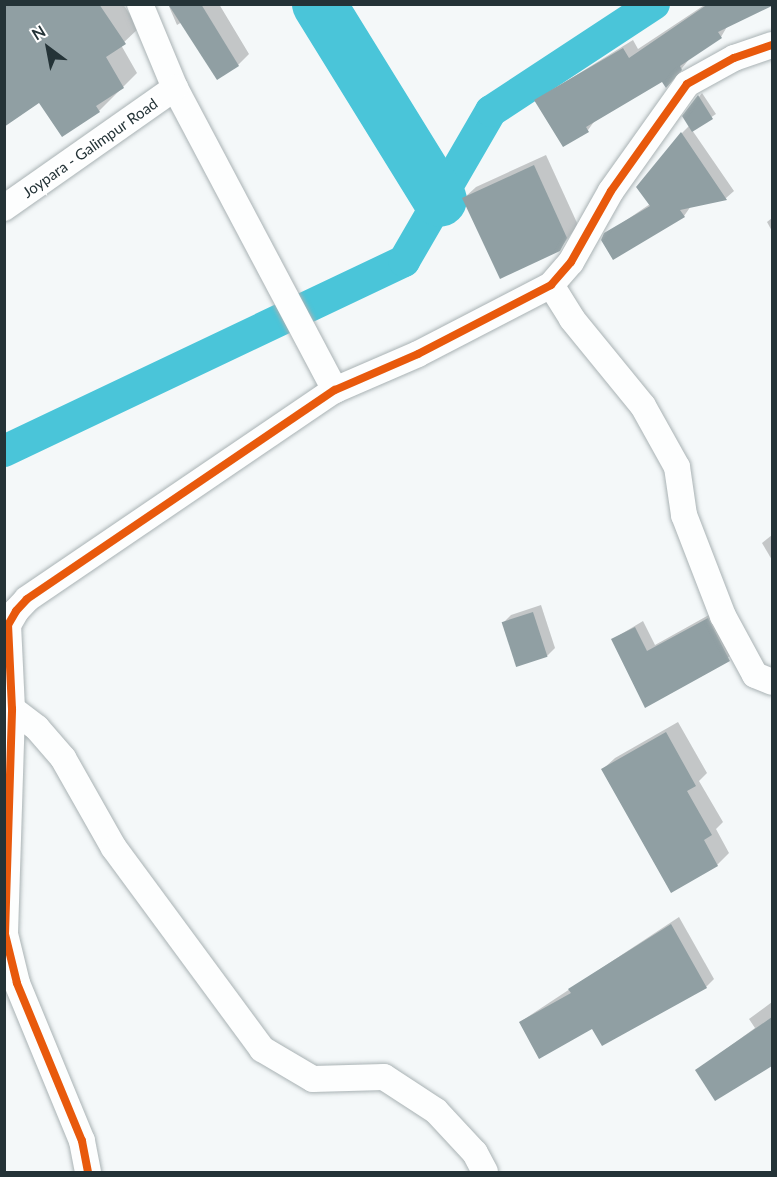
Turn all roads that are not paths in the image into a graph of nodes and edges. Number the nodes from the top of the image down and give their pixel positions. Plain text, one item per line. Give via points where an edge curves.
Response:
1 (140, 4) edge
2 (772, 45) edge
3 (175, 88) junction
4 (4, 208) edge
5 (551, 285) junction
6 (335, 390) junction
7 (772, 682) edge
8 (12, 709) junction
9 (11, 992) edge
10 (88, 1173) edge
11 (485, 1173) edge

1 - 3 street
2 - 5 street via 734,58 687,84 611,191 571,262
3 - 4 street, Joypara - Galimpur Road
3 - 6 street via 259,253
5 - 6 street via 418,354
5 - 7 street via 572,319 643,406 672,457 684,515 723,616 755,675
6 - 8 street via 27,599 8,625
8 - 9 street via 5,934
8 - 11 street via 37,728 63,758 114,848 262,1049 313,1079 384,1077 436,1112 475,1153
9 - 10 street via 82,1141

